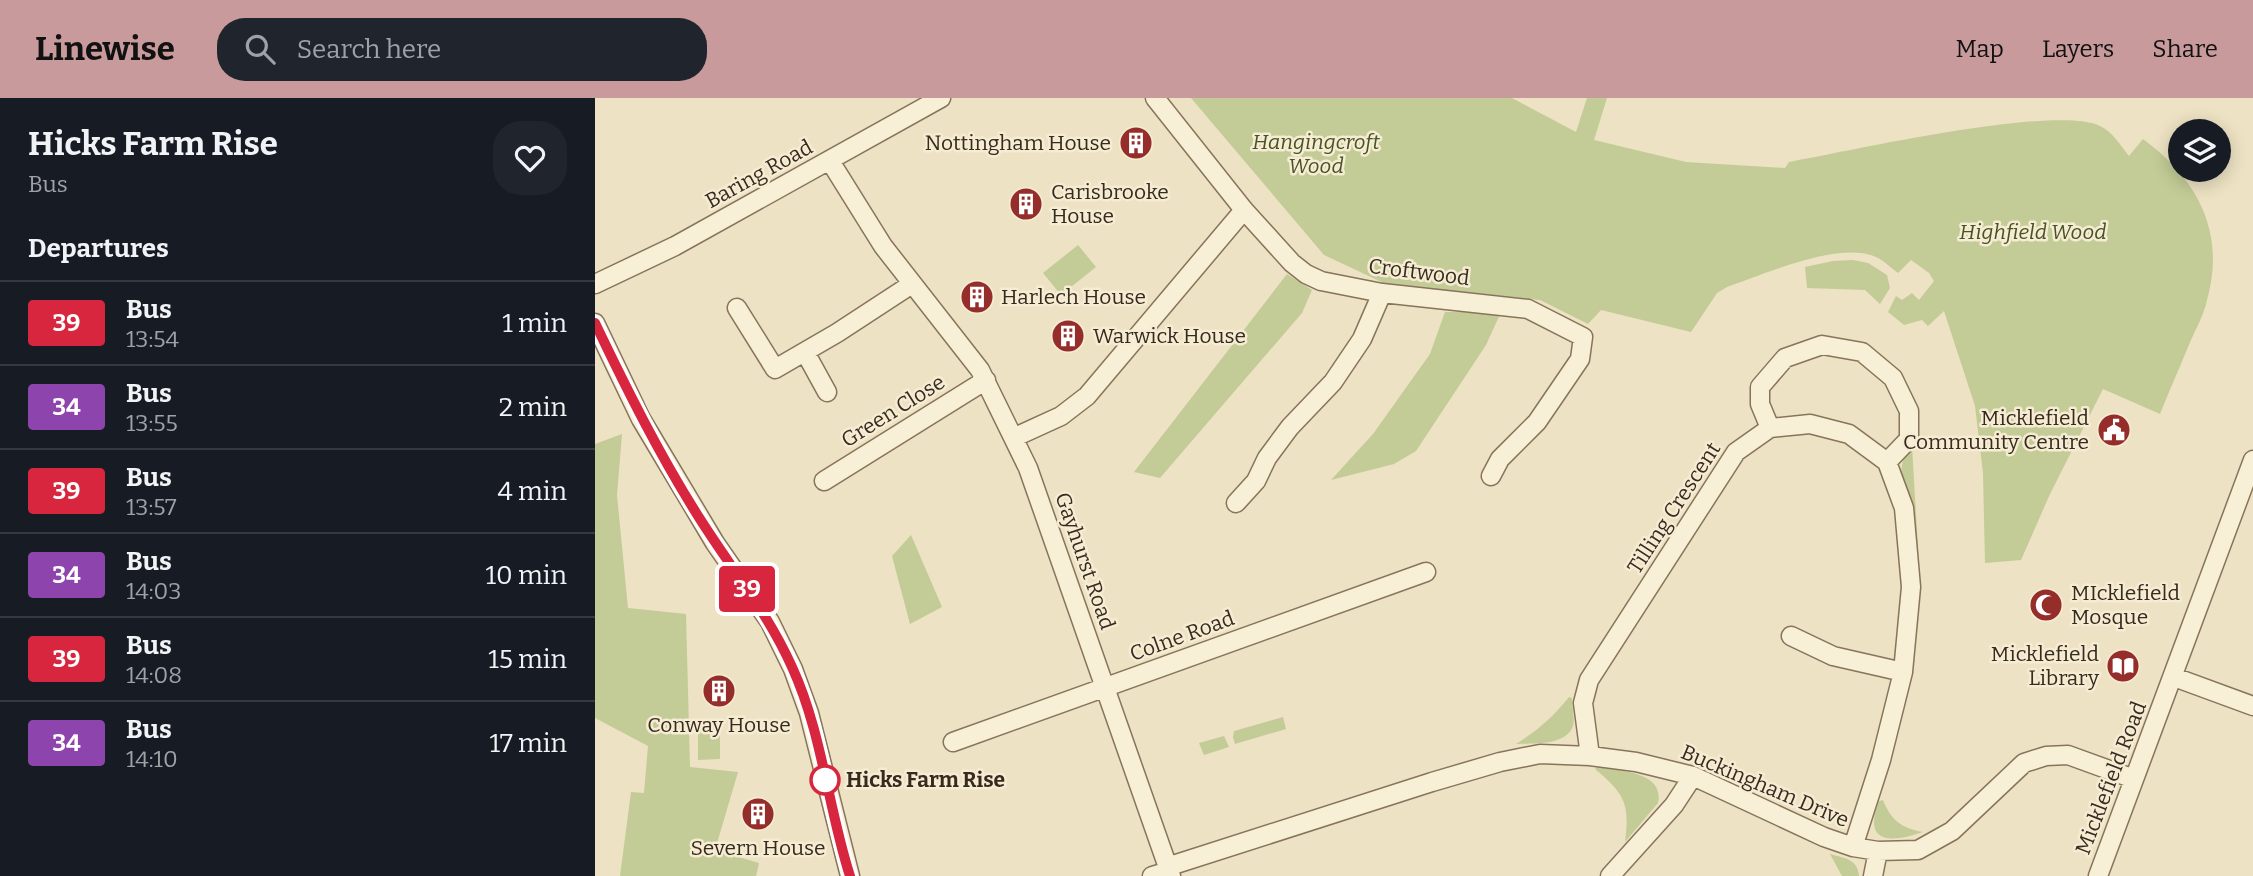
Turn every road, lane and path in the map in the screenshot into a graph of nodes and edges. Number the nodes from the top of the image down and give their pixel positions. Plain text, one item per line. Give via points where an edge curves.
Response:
1 (941, 98) edge
2 (1154, 98) edge
3 (830, 161) junction
4 (1244, 210) junction
5 (595, 284) edge
6 (912, 284) junction
7 (1383, 293) junction
8 (737, 309) dead end
9 (595, 323) edge
10 (805, 352) junction
11 (986, 380) junction
12 (827, 392) dead end
13 (1770, 428) junction
14 (1015, 437) junction
15 (2253, 460) edge
16 (1887, 463) junction
17 (1491, 476) dead end
18 (824, 481) dead end
19 (1236, 503) dead end
20 (1426, 572) dead end
21 (1791, 636) dead end
22 (1903, 672) junction
23 (2174, 677) junction
24 (1104, 688) junction
25 (2253, 706) edge
26 (953, 742) dead end
27 (1590, 756) junction
28 (1693, 776) junction
29 (2134, 779) junction
30 (1853, 847) junction
31 (1878, 851) junction
32 (1164, 874) edge
33 (850, 876) edge
34 (1610, 876) edge
35 (1873, 876) edge
36 (2098, 876) edge

1 - 3 street, Baring Road
2 - 4 street, Croftwood
3 - 5 street, Baring Road
3 - 6 street, Gayhurst Road
4 - 7 street, Croftwood via 1306,274
4 - 14 street via 1087,396 1061,416
6 - 10 street
6 - 11 street, Gayhurst Road
7 - 17 street, Croftwood via 1528,309 1583,337 1580,359 1537,422 1500,459
7 - 19 street via 1362,340 1333,382 1290,427 1256,481
8 - 10 street via 775,369
9 - 33 street via 641,419 793,668 809,713
10 - 12 street
11 - 14 street, Gayhurst Road
11 - 18 street, Green Close
13 - 16 street, Tilling Crescent via 1810,424 1849,434
13 - 16 street via 1759,387 1785,358 1822,345 1862,352 1893,378 1909,411 1909,439
13 - 27 street, Tilling Crescent via 1736,452 1589,680 1583,703
14 - 24 street, Gayhurst Road
15 - 23 street, Micklefield Road
16 - 22 street via 1904,508 1911,587
20 - 24 street, Colne Road
21 - 22 street via 1833,656
22 - 30 street
23 - 25 street
23 - 29 street, Micklefield Road
24 - 26 street, Colne Road
24 - 32 street, Gayhurst Road via 1131,758
27 - 28 street, Buckingham Drive via 1636,761
27 - 32 street, Buckingham Drive via 1540,754 1500,762 1173,864
28 - 30 street, Buckingham Drive
28 - 34 street via 1674,805
29 - 31 street, Buckingham Drive via 2068,755 2046,756 2024,764 1952,831 1918,850
29 - 36 street, Micklefield Road
30 - 31 street, Buckingham Drive
31 - 35 street

